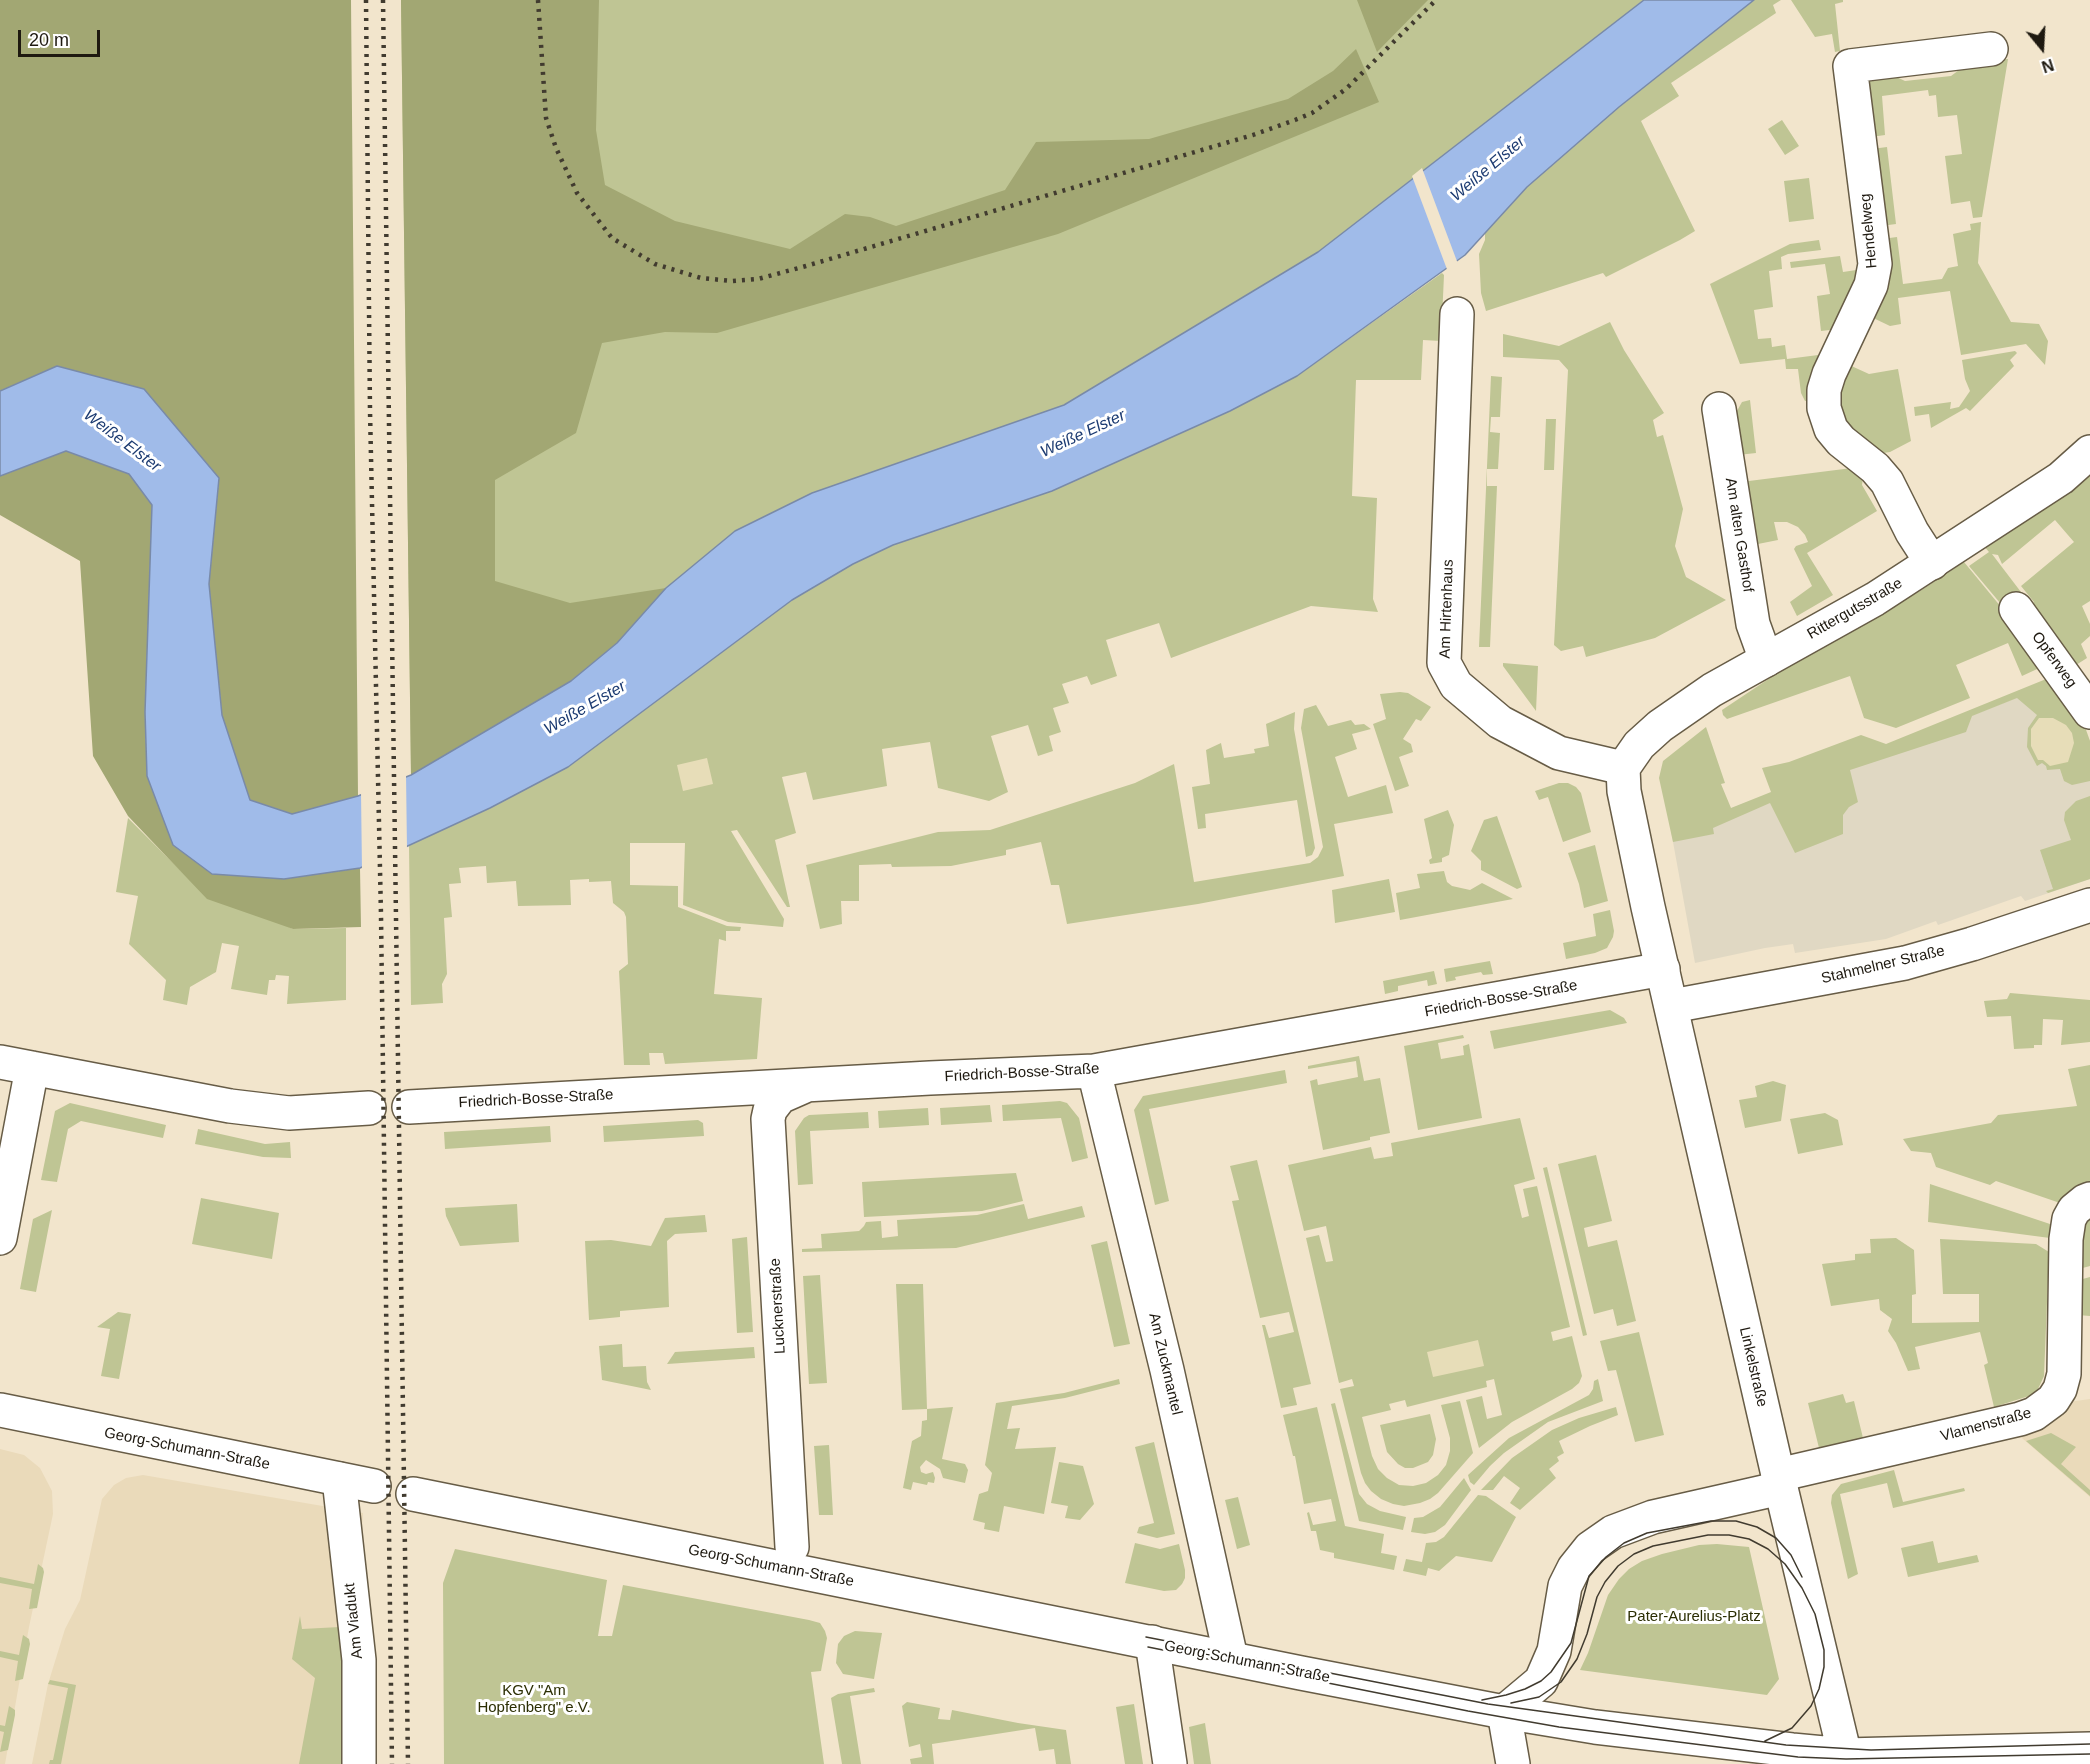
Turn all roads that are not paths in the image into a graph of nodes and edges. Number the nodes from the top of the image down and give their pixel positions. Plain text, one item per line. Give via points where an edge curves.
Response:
1 (1991, 49) dead end
2 (1457, 314) dead end
3 (1719, 409) dead end
4 (2089, 454) edge
5 (1932, 563) junction
6 (2016, 609) dead end
7 (1766, 660) junction
8 (2090, 712) edge
9 (1623, 768) junction
10 (2090, 905) edge
11 (1663, 969) junction
12 (1672, 1006) junction
13 (0, 1062) edge
14 (32, 1068) junction
15 (1094, 1071) junction
16 (807, 1085) junction
17 (409, 1107) dead end
18 (369, 1108) dead end
19 (2090, 1199) edge
20 (0, 1238) edge
21 (0, 1410) edge
22 (339, 1479) junction
23 (1779, 1482) junction
24 (374, 1486) dead end
25 (413, 1494) dead end
26 (792, 1547) dead end
27 (1152, 1642) junction
28 (1231, 1659) junction
29 (1504, 1712) junction
30 (2090, 1749) edge
31 (1846, 1759) edge
32 (359, 1764) edge
33 (1170, 1764) edge
34 (1512, 1764) edge

1 - 5 street, Hendelweg via 1851,66 1875,264 1871,285 1826,382 1824,408 1831,429 1887,482
2 - 9 street, Am Hirtenhaus via 1444,663 1456,685 1500,722 1559,753
3 - 7 street, Am alten Gasthof via 1753,624
4 - 5 street, Rittergutsstraße via 2061,478
5 - 7 street, Rittergutsstraße
6 - 8 street, Opferweg
7 - 9 street, Rittergutsstraße via 1712,690 1660,726 1639,745
9 - 11 street
10 - 12 street, Stahmelner Straße via 1905,963
11 - 12 street, Linkelstraße
11 - 15 street, Friedrich-Bosse-Straße
12 - 23 street, Linkelstraße
13 - 14 street
14 - 18 street via 230,1107 289,1113
14 - 20 street
15 - 16 street, Friedrich-Bosse-Straße
15 - 28 street, Am Zuckmantel via 1167,1370
16 - 17 street, Friedrich-Bosse-Straße
16 - 26 street, Lucknerstraße via 780,1097 768,1119
19 - 23 street, Vlamenstraße via 2074,1210 2069,1219 2064,1374 2053,1400 2020,1419
21 - 22 street, Georg-Schumann-Straße
22 - 24 street, Georg-Schumann-Straße
22 - 32 street, Am Viadukt via 359,1660
23 - 29 street via 1653,1517 1613,1532 1590,1548 1565,1586 1554,1651 1541,1681
23 - 31 street, Linkelstraße
25 - 27 street, Georg-Schumann-Straße
27 - 28 street, Georg-Schumann-Straße
27 - 33 street
28 - 29 street, Georg-Schumann-Straße
29 - 31 street, Georg-Schumann-Straße
29 - 34 street
30 - 31 street, Georg-Schumann-Straße

